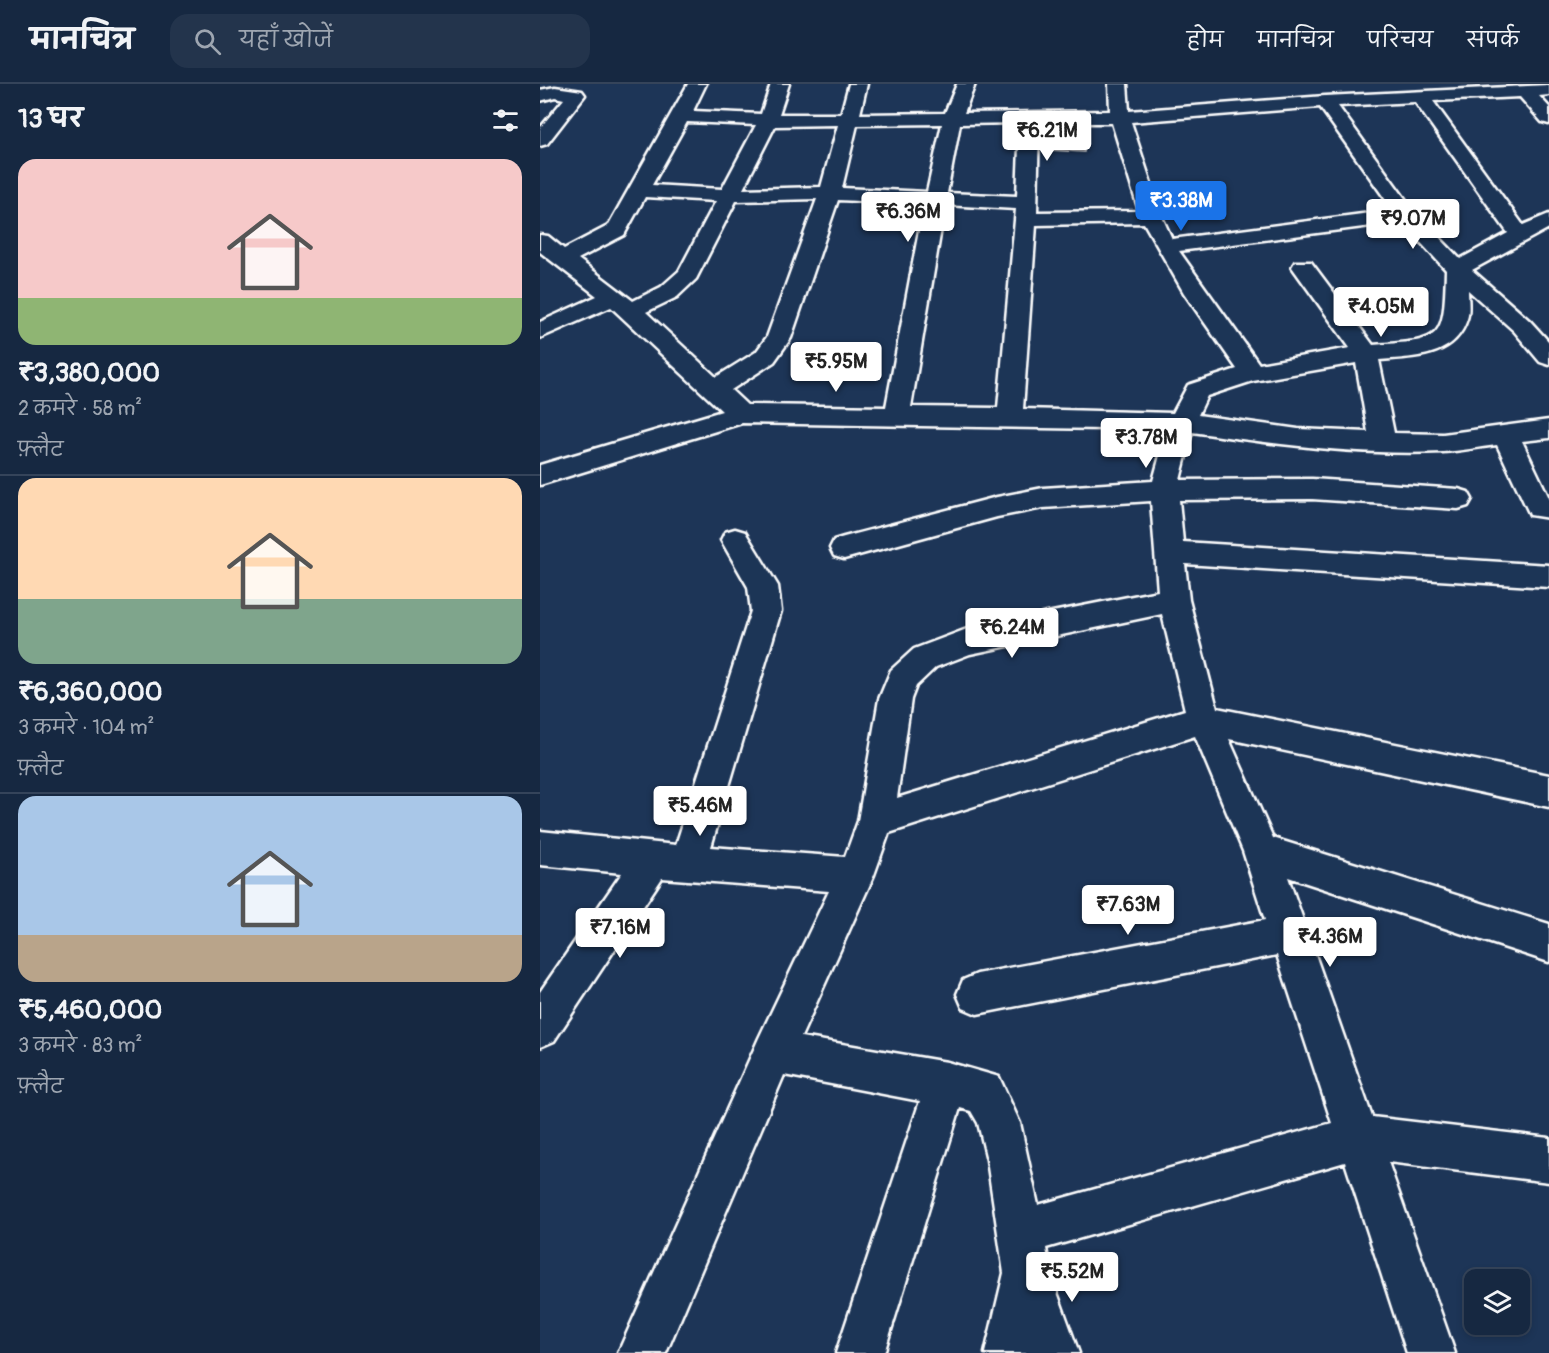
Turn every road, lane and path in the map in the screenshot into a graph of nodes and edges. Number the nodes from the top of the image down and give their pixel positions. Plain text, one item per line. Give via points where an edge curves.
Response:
1 (697, 84) edge
2 (780, 84) edge
3 (858, 84) edge
4 (966, 84) edge
5 (1118, 84) edge
6 (1285, 84) edge
7 (1549, 90) edge
8 (1525, 91) junction
9 (540, 96) edge
10 (1420, 96) junction
11 (1326, 101) junction
12 (1293, 103) junction
13 (681, 116) junction
14 (1120, 117) junction
15 (1549, 118) edge
16 (952, 119) junction
17 (1029, 119) junction
18 (768, 120) junction
19 (850, 120) junction
20 (540, 140) edge
21 (636, 190) junction
22 (828, 193) junction
23 (727, 195) junction
24 (936, 197) junction
25 (1025, 211) junction
26 (1407, 215) junction
27 (1151, 218) junction
28 (1549, 220) edge
29 (1519, 234) junction
30 (540, 241) edge
31 (1165, 246) junction
32 (563, 258) junction
33 (1303, 267) dead end
34 (1457, 268) junction
35 (622, 304) junction
36 (540, 331) edge
37 (1366, 353) junction
38 (1549, 357) edge
39 (1253, 373) junction
40 (714, 390) junction
41 (741, 414) junction
42 (897, 416) junction
43 (1010, 417) junction
44 (1182, 422) junction
45 (1549, 429) edge
46 (1505, 434) junction
47 (1383, 442) junction
48 (540, 475) edge
49 (1164, 490) junction
50 (1458, 499) dead end
51 (1546, 514) edge
52 (735, 540) dead end
53 (844, 548) dead end
54 (1169, 552) junction
55 (1549, 576) edge
56 (1174, 600) junction
57 (1204, 718) junction
58 (1549, 791) edge
59 (876, 821) junction
60 (540, 848) edge
61 (1261, 851) junction
62 (671, 861) junction
63 (856, 875) junction
64 (1289, 934) junction
65 (1549, 943) edge
66 (977, 994) dead end
67 (540, 1027) edge
68 (773, 1052) junction
69 (946, 1083) junction
70 (1357, 1137) junction
71 (1549, 1160) edge
72 (1023, 1253) junction
73 (642, 1353) edge
74 (860, 1353) edge
75 (1009, 1353) edge
76 (1055, 1353) edge
77 (1431, 1353) edge

1 - 13 street
2 - 18 street
3 - 19 street
4 - 16 street
5 - 14 street
6 - 12 street
7 - 8 street
8 - 10 street
8 - 15 street
9 - 20 street via 555,92 576,95
10 - 11 street
10 - 29 street
11 - 12 street
11 - 26 street
12 - 14 street
13 - 18 street
13 - 21 street
14 - 17 street
14 - 27 street
16 - 17 street
16 - 19 street
16 - 24 street
17 - 25 street
18 - 19 street
18 - 23 street
19 - 22 street
21 - 23 street
21 - 32 street via 616,230
22 - 23 street
22 - 24 street
22 - 40 street via 775,345 748,369
23 - 35 street via 680,284
24 - 25 street
24 - 42 street
25 - 27 street
25 - 43 street
26 - 31 street
26 - 34 street
27 - 31 street
28 - 29 street
29 - 34 street
30 - 32 street
31 - 39 street
32 - 35 street
33 - 37 street
34 - 37 street via 1456,318 1438,343 1419,349
34 - 38 street via 1522,326
35 - 36 street
35 - 40 street
37 - 39 street
37 - 47 street
39 - 44 street via 1197,391
40 - 41 street
41 - 42 street
41 - 48 street
42 - 43 street
43 - 44 street
44 - 47 street via 1298,438
44 - 49 street
45 - 46 street
46 - 47 street via 1443,443
46 - 51 street
49 - 50 street via 1312,489
49 - 53 street via 1008,504
49 - 54 street
52 - 62 street via 763,586 766,611
54 - 55 street
54 - 56 street
56 - 57 street
56 - 59 street via 967,642 925,658 902,678 895,699
57 - 58 street
57 - 59 street
57 - 61 street
59 - 63 street
60 - 62 street
61 - 64 street
61 - 65 street
62 - 63 street
62 - 67 street
63 - 68 street
64 - 66 street
64 - 70 street
68 - 69 street
68 - 73 street
69 - 72 street via 984,1092 992,1103 1001,1128
69 - 74 street
70 - 71 street
70 - 72 street
70 - 77 street
72 - 75 street
72 - 76 street

